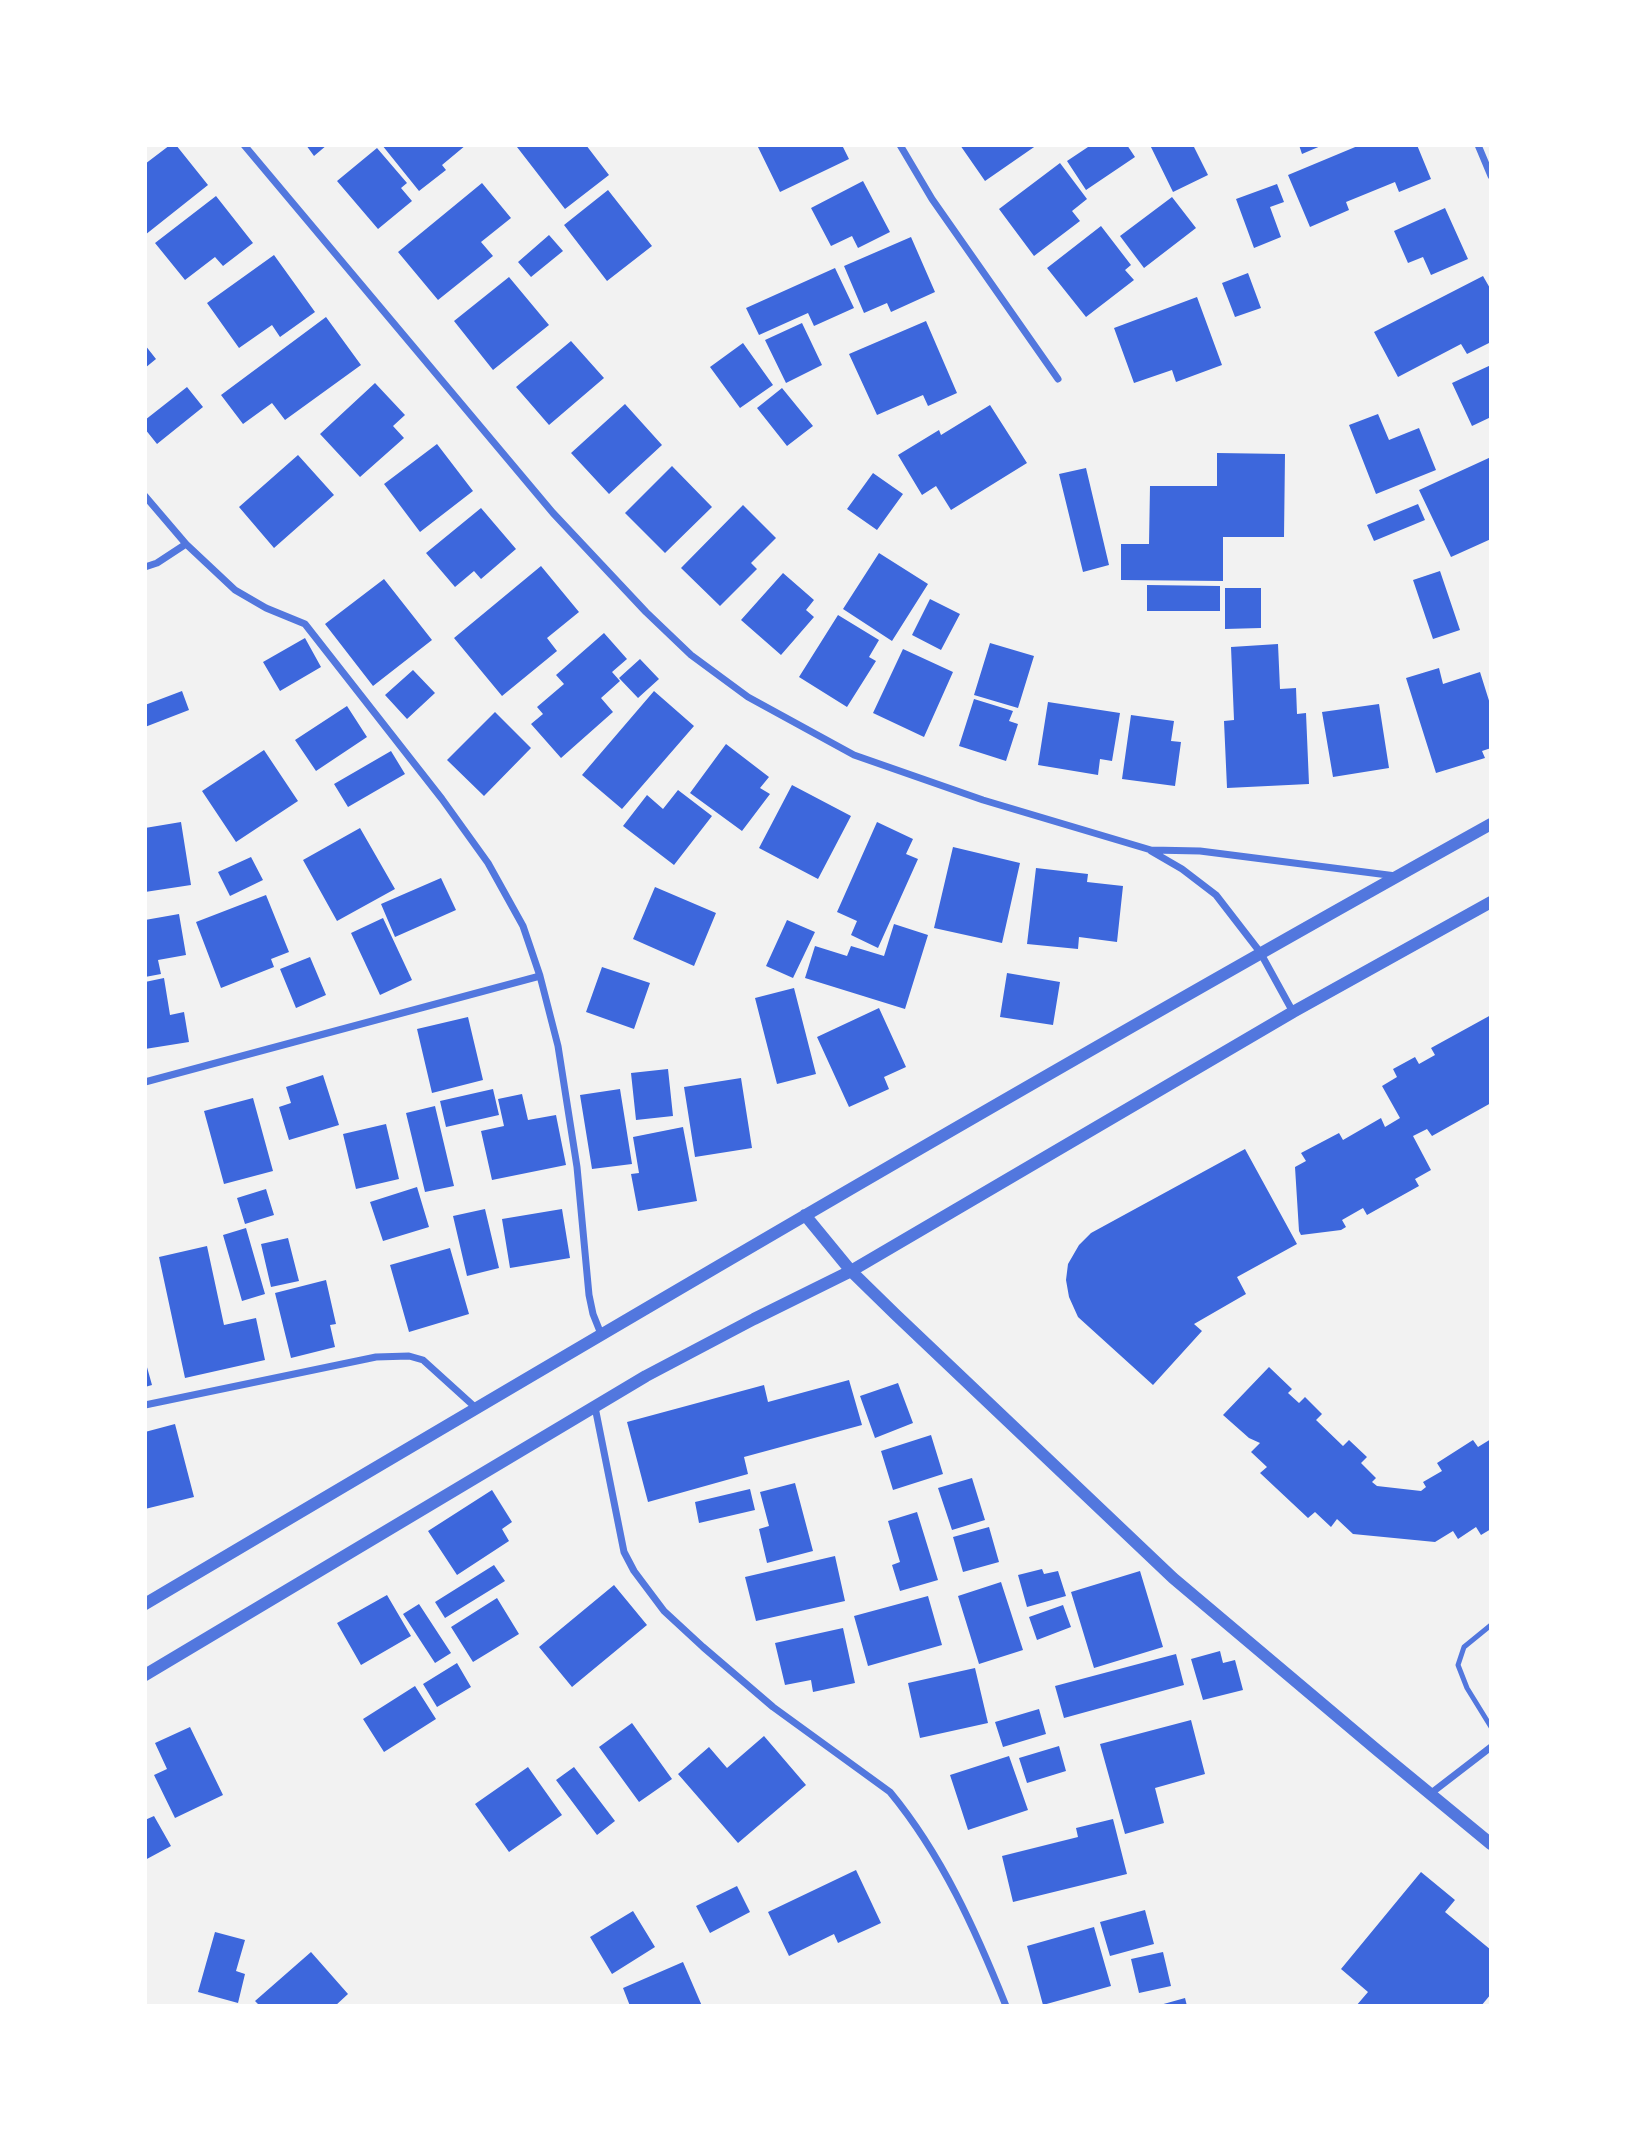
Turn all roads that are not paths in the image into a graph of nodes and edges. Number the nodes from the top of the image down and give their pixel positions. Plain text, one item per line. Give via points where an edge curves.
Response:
1 (244, 145) edge
2 (900, 145) edge
3 (1478, 145) edge
4 (1491, 176) edge
5 (1058, 379) dead end
6 (145, 496) edge
7 (186, 544) junction
8 (145, 567) edge
9 (1491, 824) edge
10 (1151, 850) junction
11 (1397, 876) junction
12 (1491, 902) edge
13 (1260, 952) junction
14 (540, 976) junction
15 (1293, 1012) junction
16 (145, 1082) edge
17 (805, 1215) junction
18 (851, 1271) junction
19 (601, 1334) junction
20 (145, 1405) edge
21 (595, 1407) junction
22 (476, 1408) junction
23 (145, 1604) edge
24 (1491, 1625) edge
25 (145, 1675) edge
26 (1491, 1727) edge
27 (1491, 1747) edge
28 (1429, 1794) junction
29 (1491, 1844) edge
30 (1006, 2006) edge

1 - 10 street via 553,513 691,655 748,697 854,755 983,800
2 - 5 street via 932,199
3 - 4 street
6 - 7 street
7 - 8 street
7 - 14 street via 235,590 305,624 488,863 523,926
9 - 11 street
10 - 11 street via 1200,851
10 - 13 street via 1216,895
11 - 13 street
12 - 15 street
13 - 15 street
13 - 17 street
14 - 16 street
14 - 19 street via 558,1046 577,1167 589,1295
15 - 18 street
17 - 18 street
17 - 19 street
18 - 21 street
18 - 28 street via 1173,1578
19 - 22 street
20 - 22 street via 376,1357 409,1356 423,1360
21 - 25 street
21 - 30 street via 624,1552 640,1580 664,1611 772,1707 890,1792 937,1859
22 - 23 street
24 - 26 lane via 1464,1647 1458,1665
27 - 28 street
28 - 29 street

